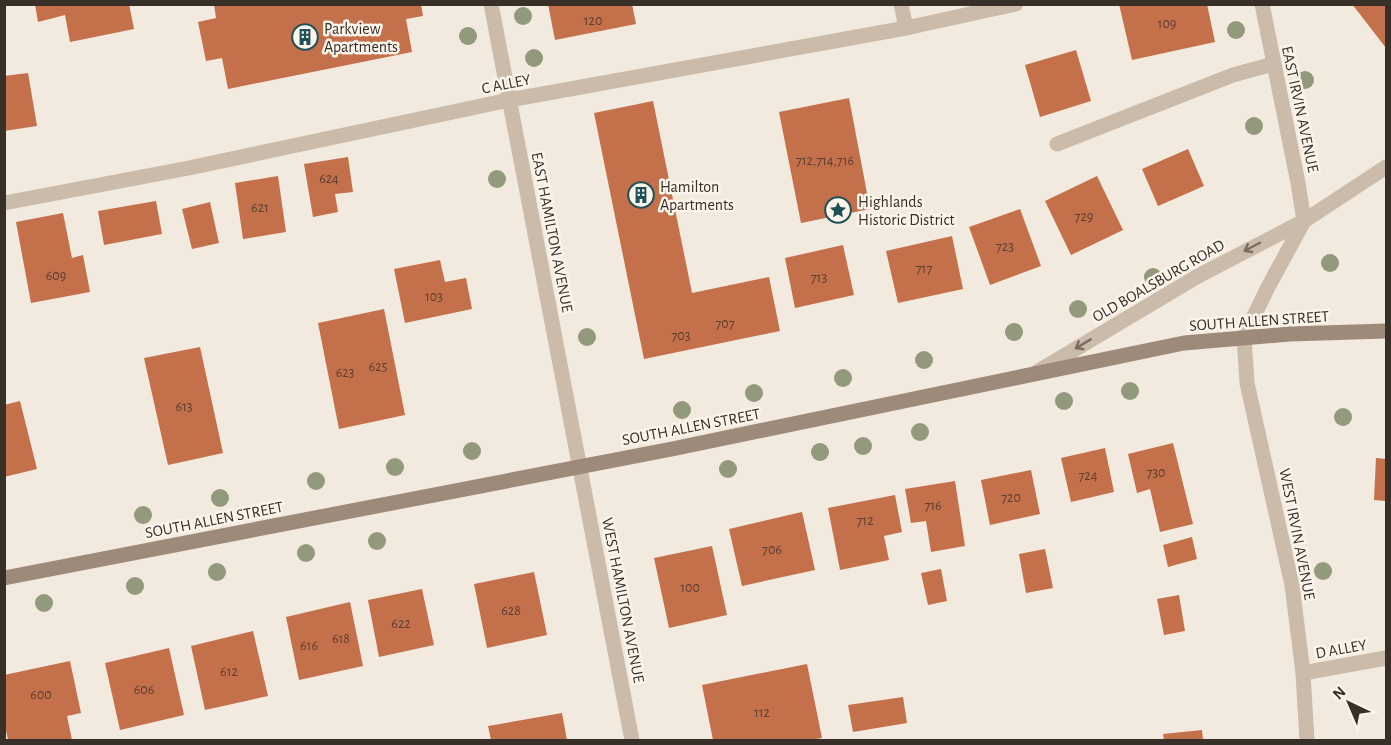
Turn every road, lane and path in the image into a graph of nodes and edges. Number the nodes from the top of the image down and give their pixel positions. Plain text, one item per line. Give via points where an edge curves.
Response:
1 (491, 4) edge
2 (901, 4) edge
3 (1016, 4) edge
4 (1262, 4) edge
5 (906, 28) junction
6 (1273, 64) junction
7 (509, 100) junction
8 (1057, 144) dead end
9 (1386, 167) edge
10 (4, 202) edge
11 (1304, 221) junction
12 (1386, 331) edge
13 (1244, 337) junction
14 (1032, 375) junction
15 (580, 466) junction
16 (4, 578) edge
17 (1386, 658) edge
18 (1303, 673) junction
19 (632, 741) edge
20 (1307, 741) edge

1 - 7 street, EAST HAMILTON AVENUE
2 - 5 street
3 - 5 street, C ALLEY
4 - 6 street, EAST IRVIN AVENUE
5 - 7 street, C ALLEY
6 - 8 street via 1233,75
6 - 11 street, EAST IRVIN AVENUE
7 - 10 street, C ALLEY via 189,168
7 - 15 street, EAST HAMILTON AVENUE
9 - 11 street, OLD BOALSBURG ROAD
11 - 13 street, OLD BOALSBURG ROAD
11 -> 14 street, OLD BOALSBURG ROAD via 1198,276
12 - 13 street, SOUTH ALLEN STREET
13 - 14 street, SOUTH ALLEN STREET via 1184,343
13 - 18 street, WEST IRVIN AVENUE via 1247,383 1292,585
14 - 15 street, SOUTH ALLEN STREET
15 - 16 street, SOUTH ALLEN STREET
15 - 19 street, WEST HAMILTON AVENUE
17 - 18 street, D ALLEY
18 - 20 street, WEST IRVIN AVENUE

